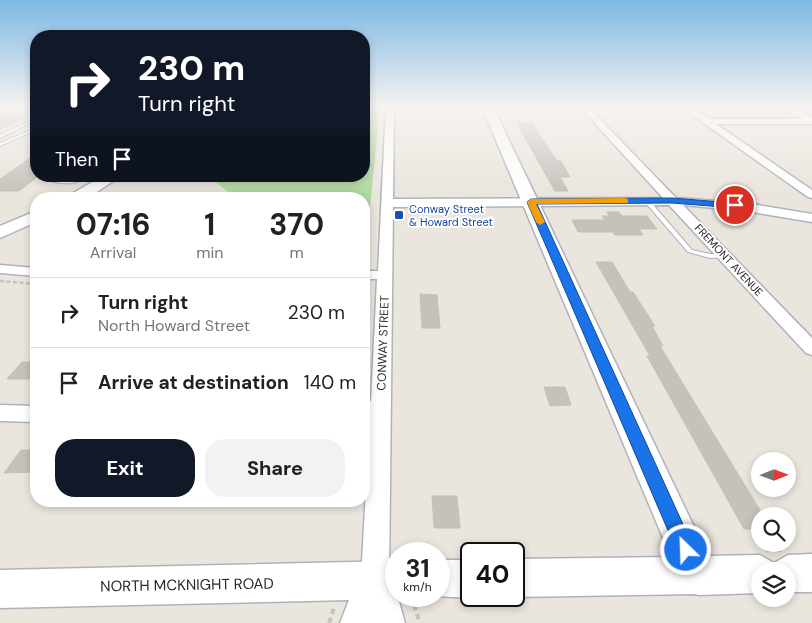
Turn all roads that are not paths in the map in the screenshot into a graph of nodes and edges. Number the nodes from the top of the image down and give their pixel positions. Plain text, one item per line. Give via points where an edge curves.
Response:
1 (19, 136) edge
2 (389, 136) edge
3 (501, 136) edge
4 (612, 136) edge
5 (728, 136) edge
6 (0, 145) edge
7 (64, 182) edge
8 (78, 182) edge
9 (104, 182) edge
10 (86, 192) edge
11 (812, 194) edge
12 (647, 201) junction
13 (672, 201) junction
14 (531, 202) junction
15 (388, 203) junction
16 (812, 218) edge
17 (30, 219) edge
18 (0, 233) edge
19 (724, 256) junction
20 (0, 269) edge
21 (30, 272) edge
22 (370, 275) edge
23 (385, 275) junction
24 (812, 349) edge
25 (372, 409) edge
26 (0, 413) edge
27 (30, 414) edge
28 (812, 573) edge
29 (751, 574) edge
30 (796, 574) edge
31 (698, 576) junction
32 (525, 578) edge
33 (385, 580) edge
34 (0, 589) edge
35 (385, 607) edge
36 (360, 623) edge
37 (385, 623) edge

1 - 6 lane
2 - 15 street, CONWAY STREET
3 - 14 street
4 - 13 street, FREMONT AVENUE
5 - 11 street
7 - 8 lane
9 - 10 street
12 - 13 street
12 - 14 street
12 - 19 lane via 690,251
13 - 16 street via 746,207
13 - 19 street, FREMONT AVENUE
14 - 15 street
14 - 31 street
15 - 23 street, CONWAY STREET
17 - 18 street
19 - 24 street, FREMONT AVENUE
20 - 21 street
22 - 23 street
23 - 25 street, CONWAY STREET
25 - 33 street, CONWAY STREET
26 - 27 street
28 - 30 street
29 - 31 street
31 - 32 street
33 - 34 street, NORTH MCKNIGHT ROAD
33 - 36 street
35 - 37 street

